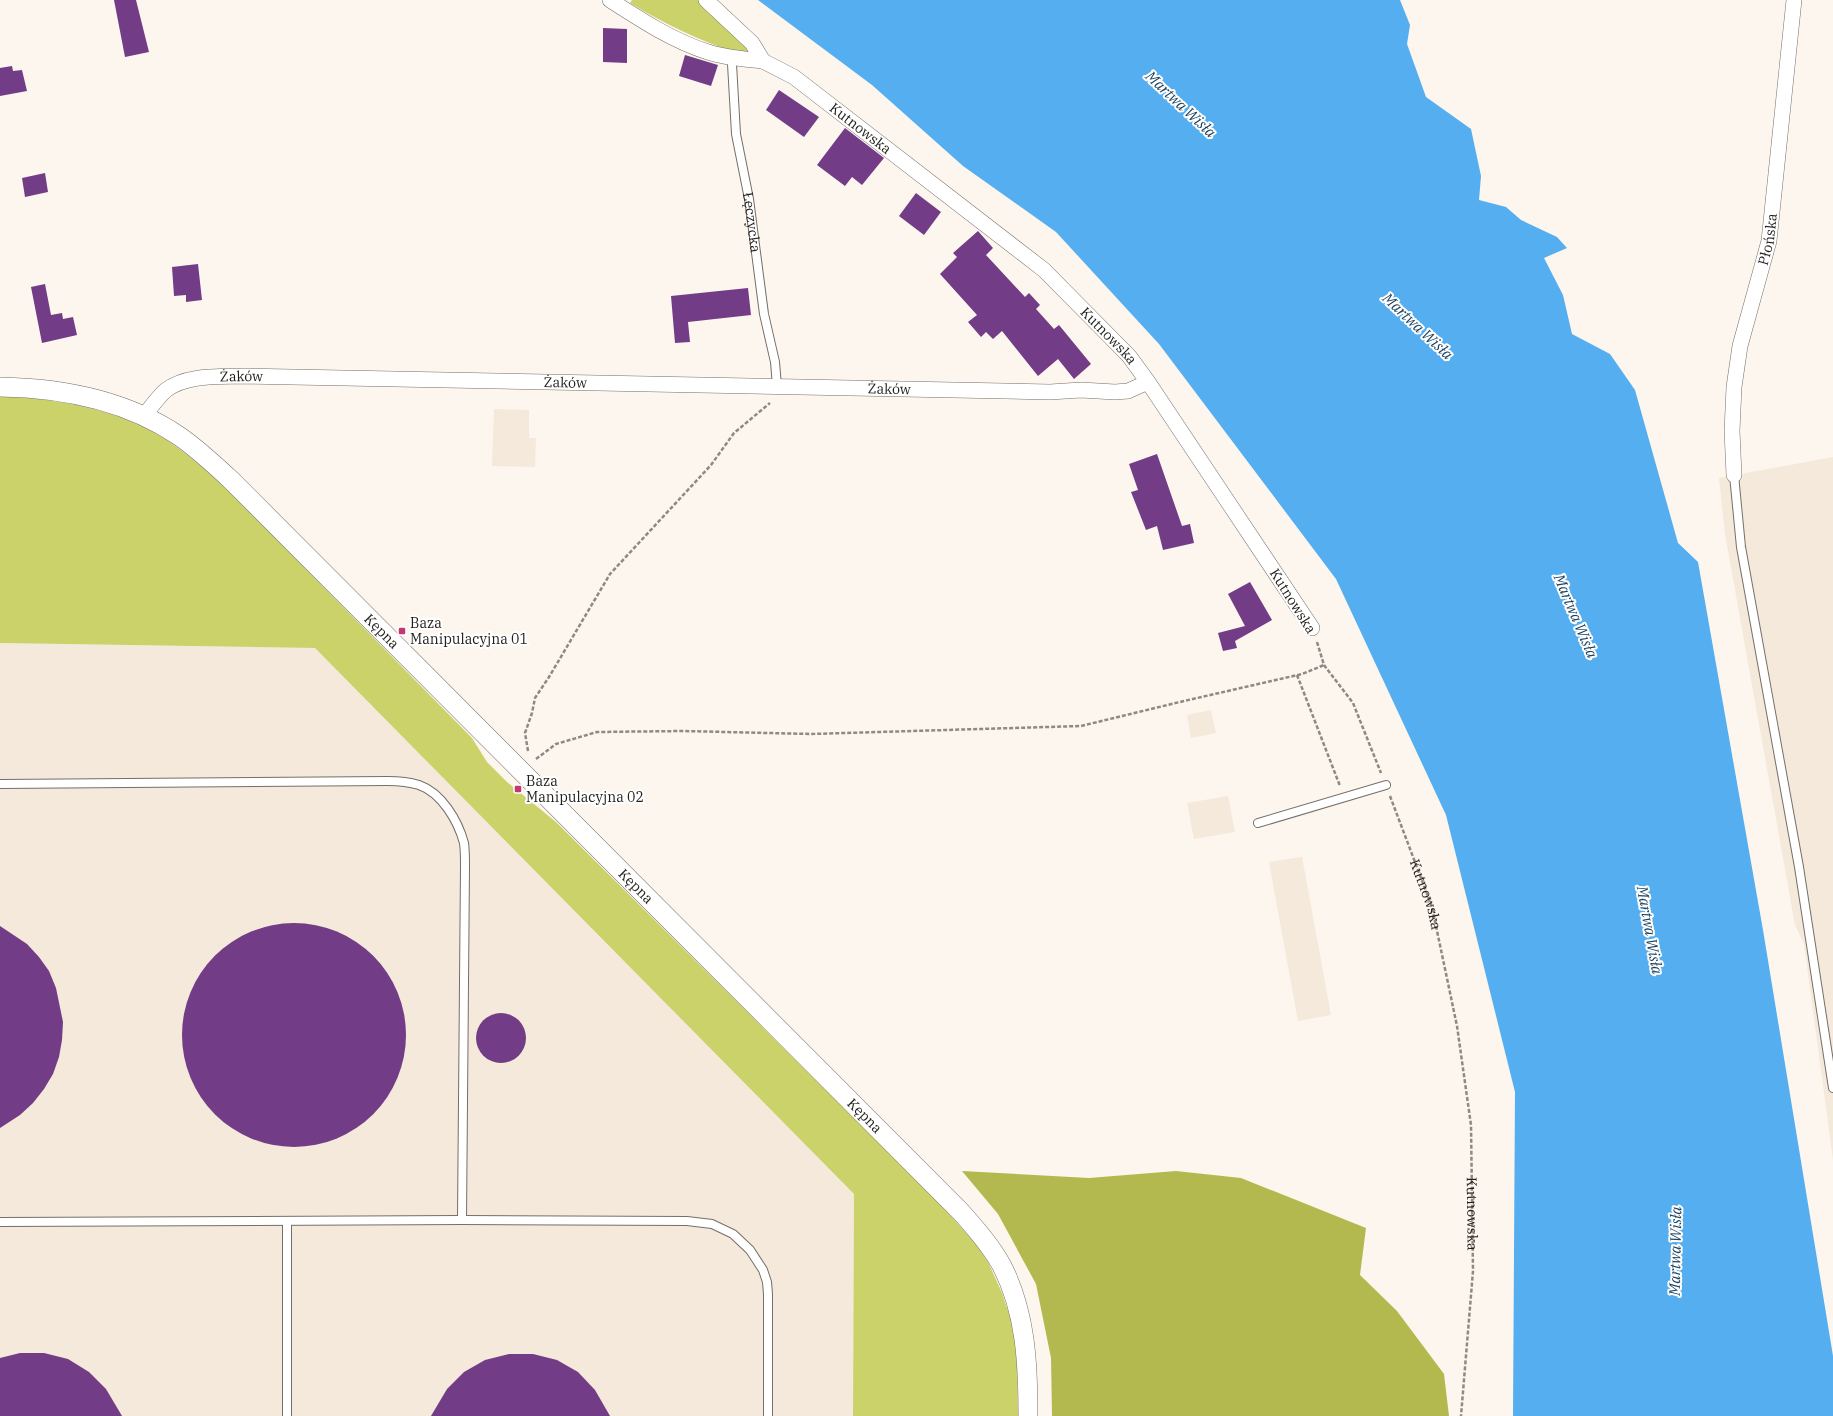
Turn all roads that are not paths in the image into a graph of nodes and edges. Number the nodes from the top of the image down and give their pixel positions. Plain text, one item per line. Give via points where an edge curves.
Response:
1 (610, 0) edge
2 (706, 0) edge
3 (1794, 0) edge
4 (733, 58) junction
5 (763, 61) junction
6 (1148, 382) junction
7 (777, 386) junction
8 (0, 387) edge
9 (144, 416) junction
10 (1734, 475) joint
11 (1312, 628) road end
12 (0, 784) edge
13 (1386, 785) road end
14 (1258, 823) dead end
15 (1833, 1088) edge
16 (462, 1220) junction
17 (287, 1221) junction
18 (0, 1222) edge
19 (286, 1416) edge
20 (768, 1416) edge
21 (1028, 1416) edge

1 - 4 street via 659,31 708,52
2 - 5 street via 752,43
3 - 10 street, Płońska via 1769,241 1740,346 1734,387
4 - 5 street
4 - 7 lane, Łęczycka via 736,134 749,199 764,314 775,362
5 - 6 street, Kutnowska via 794,77 1044,270 1129,356
6 - 7 street, Żaków via 1128,391 1115,392
6 - 11 street, Kutnowska
7 - 9 street, Żaków via 245,376 180,382 166,390
8 - 9 street via 77,394
9 - 21 street, Kępna via 179,436 213,462 526,767 962,1212 1001,1265 1014,1294 1025,1335
10 - 15 lane via 1741,547 1799,867
12 - 16 lane via 388,781 421,786 443,803 459,829 464,844 465,865
13 - 14 lane
16 - 17 lane
16 - 20 lane via 687,1221 712,1224 733,1234 757,1260 767,1282
17 - 18 lane
17 - 19 lane

